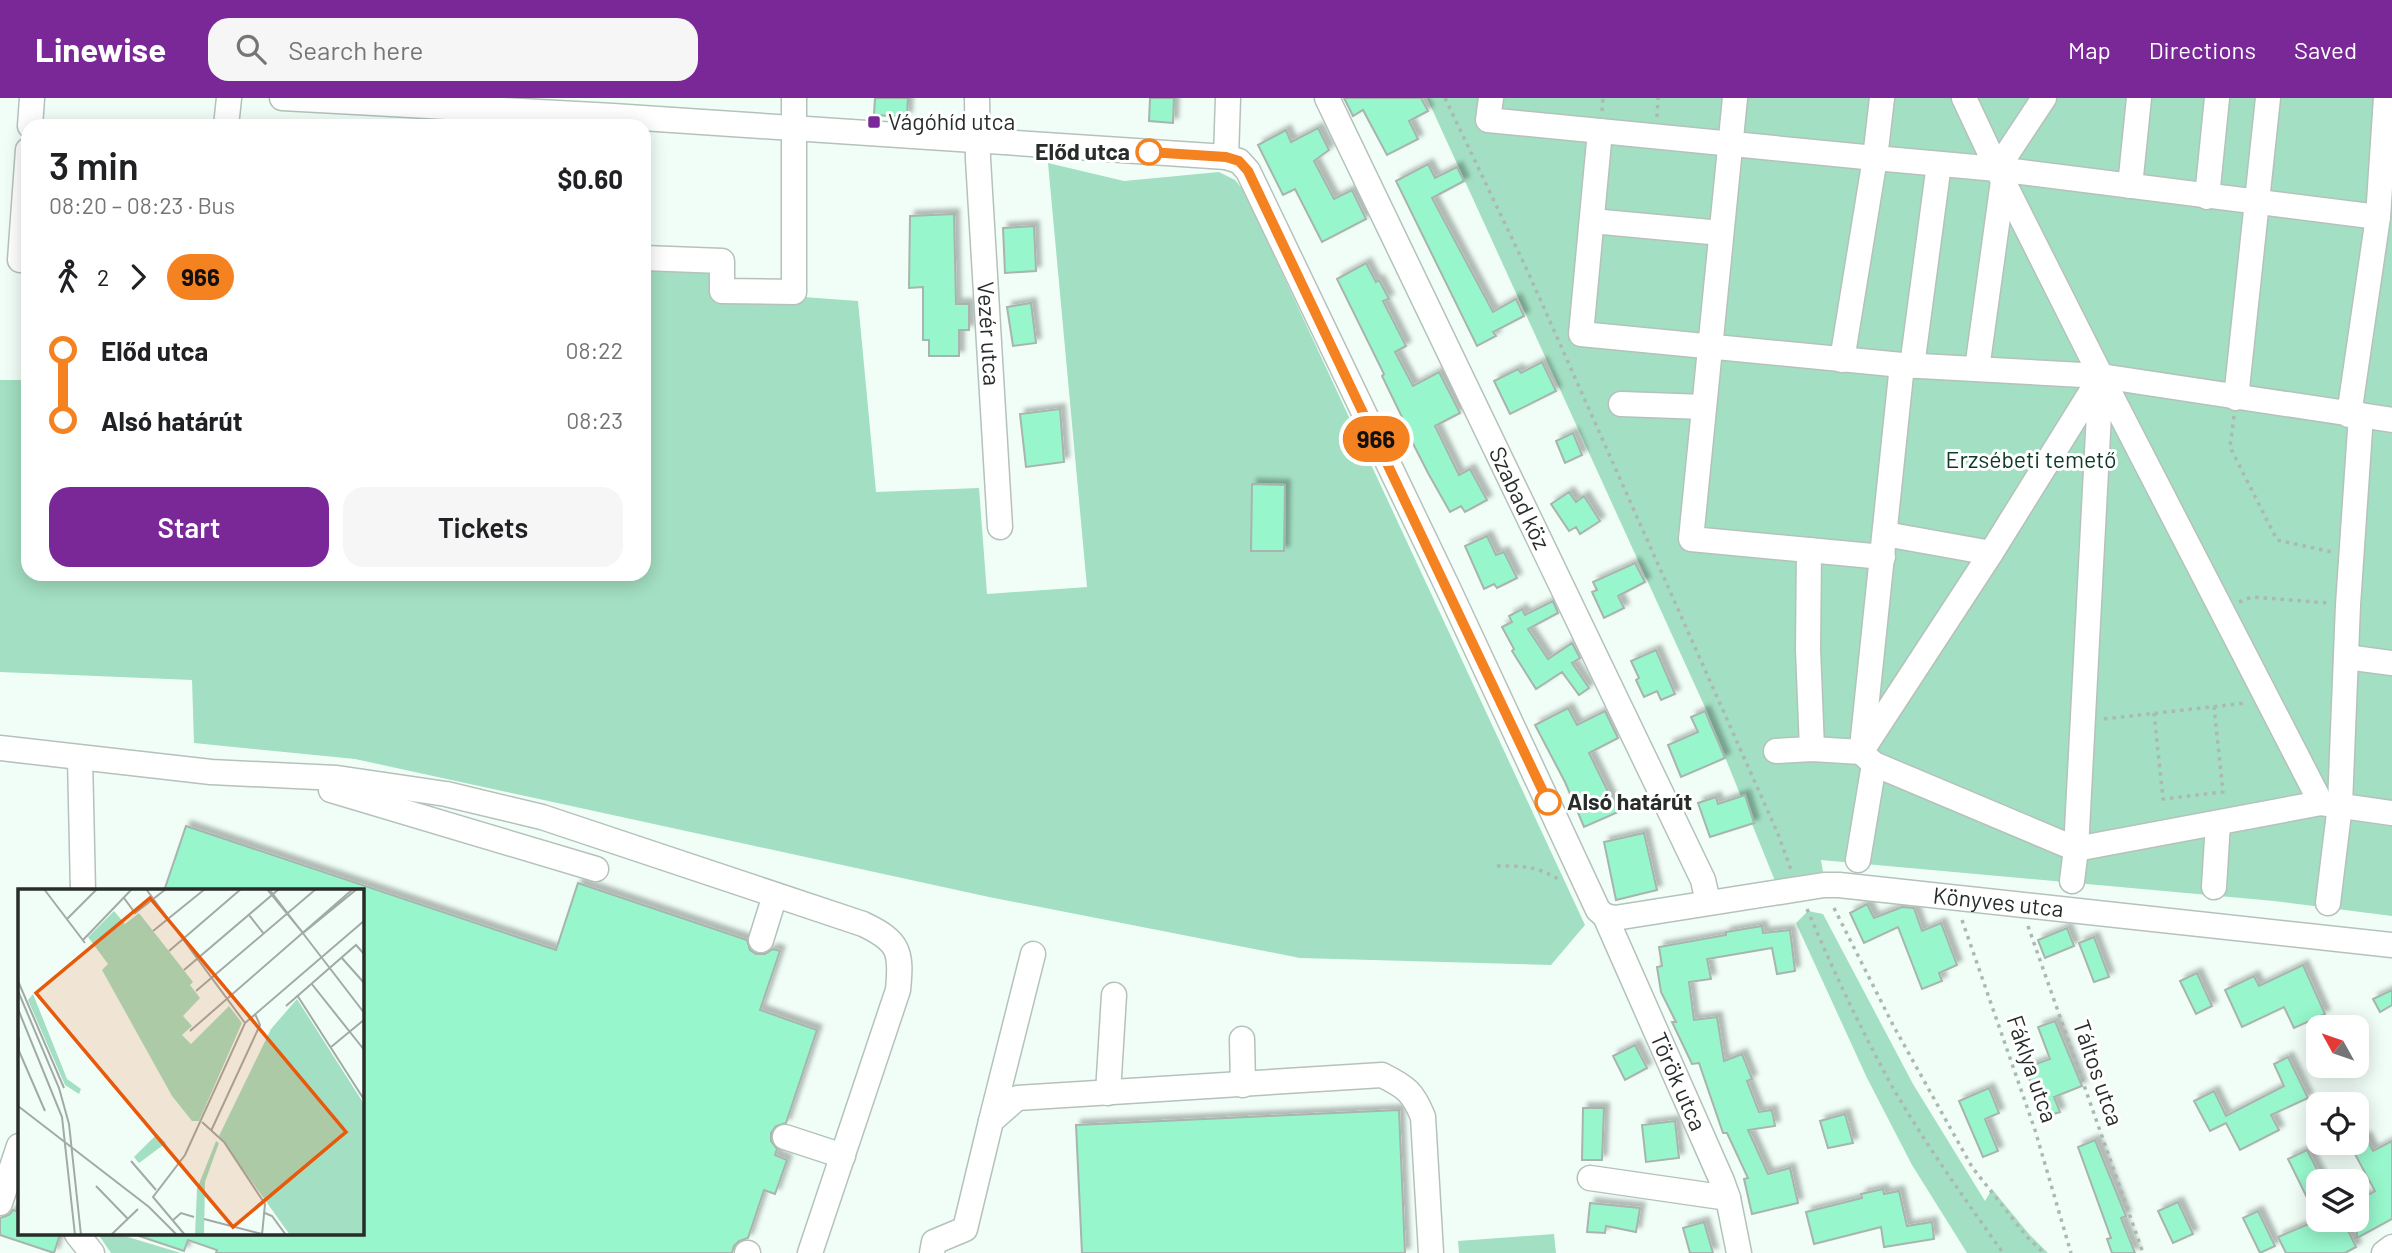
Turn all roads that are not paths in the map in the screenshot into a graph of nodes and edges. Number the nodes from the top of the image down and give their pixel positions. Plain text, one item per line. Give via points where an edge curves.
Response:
1 (32, 98) edge
2 (229, 98) edge
3 (282, 98) edge
4 (794, 98) edge
5 (977, 98) edge
6 (1228, 98) edge
7 (1327, 98) edge
8 (1491, 98) edge
9 (1735, 98) edge
10 (1882, 98) edge
11 (1964, 98) edge
12 (2044, 98) edge
13 (2139, 98) edge
14 (2217, 98) edge
15 (2268, 98) edge
16 (2386, 98) edge
17 (421, 110) edge
18 (613, 113) edge
19 (30, 119) edge
20 (227, 119) edge
21 (793, 129) junction
22 (1600, 131) junction
23 (977, 141) junction
24 (1730, 144) junction
25 (1226, 157) junction
26 (1875, 158) junction
27 (1940, 164) junction
28 (2000, 175) junction
29 (2130, 186) junction
30 (2207, 197) junction
31 (2256, 202) junction
32 (21, 214) edge
33 (2378, 217) junction
34 (1592, 221) junction
35 (1721, 233) junction
36 (651, 258) edge
37 (16, 260) edge
38 (1710, 346) junction
39 (1842, 360) junction
40 (1907, 365) junction
41 (1977, 369) junction
42 (2101, 376) junction
43 (2236, 398) junction
44 (1621, 404) dead end
45 (1704, 407) junction
46 (2355, 415) junction
47 (2392, 419) edge
48 (1000, 527) dead end
49 (1884, 545) junction
50 (1809, 550) junction
51 (1991, 553) junction
52 (2346, 657) junction
53 (2392, 663) edge
54 (0, 748) edge
55 (1812, 749) junction
56 (1776, 751) dead end
57 (80, 758) junction
58 (1868, 758) junction
59 (274, 774) junction
60 (2330, 804) junction
61 (2392, 813) edge
62 (2218, 823) junction
63 (2076, 849) junction
64 (1858, 860) dead end
65 (596, 869) dead end
66 (2072, 881) dead end
67 (2214, 887) dead end
68 (83, 889) edge
69 (775, 895) junction
70 (1708, 902) junction
71 (2328, 903) dead end
72 (1605, 916) junction
73 (761, 940) dead end
74 (2392, 945) edge
75 (1033, 954) dead end
76 (1114, 995) dead end
77 (1242, 1039) dead end
78 (1243, 1085) junction
79 (1108, 1093) junction
80 (991, 1121) junction
81 (785, 1138) dead end
82 (18, 1150) edge
83 (843, 1156) junction
84 (1590, 1178) dead end
85 (8, 1194) edge
86 (1728, 1198) junction
87 (78, 1236) edge
88 (2392, 1247) edge
89 (92, 1253) edge
90 (810, 1253) edge
91 (932, 1253) edge
92 (1431, 1253) edge
93 (1739, 1253) edge
94 (2384, 1253) edge

1 - 19 street
2 - 20 street
3 - 17 street
4 - 21 street
5 - 23 street
6 - 25 street
7 - 70 street, Szabad köz via 1703,880
8 - 22 street via 1488,120
9 - 24 street
10 - 26 street
11 - 28 street
12 - 28 street
13 - 29 street
14 - 30 street
15 - 31 street
16 - 33 street
17 - 18 street
18 - 21 street
21 - 23 street
21 - 36 street via 794,292 722,291 722,261
22 - 24 street
22 - 34 street
23 - 25 street
23 - 48 street, Vezér utca
24 - 26 street
24 - 35 street
25 - 72 street via 1239,161 1248,171 1598,910
26 - 27 street
26 - 39 street
27 - 28 street
27 - 40 street
28 - 29 street
28 - 41 street
28 - 42 street
29 - 30 street
30 - 31 street
31 - 33 street
31 - 43 street
32 - 37 street
33 - 46 street
34 - 35 street
34 - 38 street via 1581,334
35 - 38 street
38 - 39 street
38 - 45 street
39 - 40 street
40 - 41 street
40 - 49 street
41 - 42 street
42 - 43 street
42 - 51 street
42 - 60 street via 2267,700
42 - 63 street
43 - 46 street
44 - 45 street
45 - 50 street via 1691,539
46 - 47 street
46 - 52 street
49 - 50 street
49 - 51 street
49 - 58 street
50 - 55 street
51 - 58 street
52 - 53 street
52 - 60 street
54 - 57 street
55 - 56 street
55 - 58 street
57 - 59 street
57 - 68 street
58 - 63 street
58 - 64 street
59 - 65 street
59 - 69 street via 446,794 542,817
60 - 61 street
60 - 62 street
60 - 71 street
62 - 63 street
62 - 67 street
63 - 66 street
69 - 73 street
69 - 83 street via 863,924 897,947 901,965 898,990
70 - 72 street, Könyves utca
70 - 74 street, Könyves utca via 1839,885
72 - 86 street, Török utca
75 - 80 street
76 - 79 street
77 - 78 street
78 - 79 street
78 - 92 street via 1382,1075 1405,1086 1423,1117
79 - 80 street via 1017,1098
80 - 91 street via 965,1229 934,1242
81 - 83 street
82 - 85 street
83 - 90 street
84 - 86 street
86 - 93 street, Török utca
87 - 89 street
88 - 94 street

